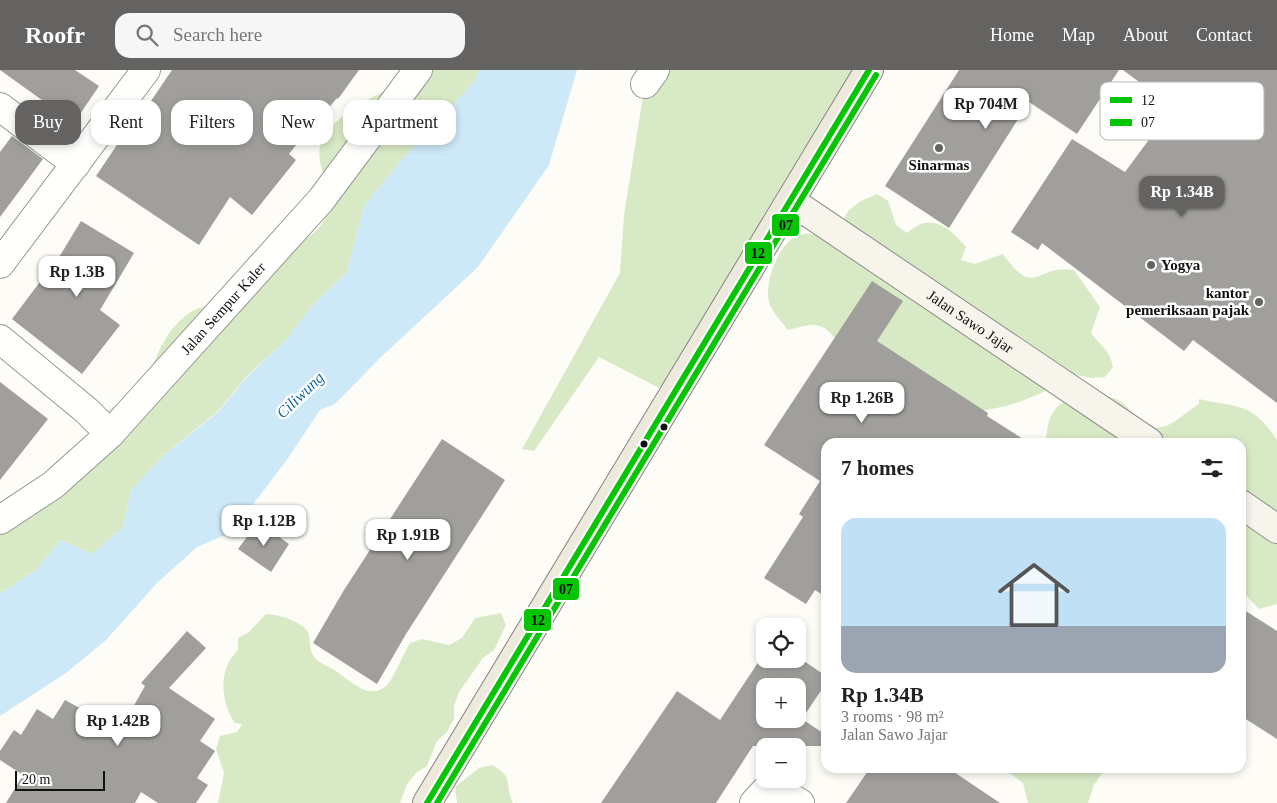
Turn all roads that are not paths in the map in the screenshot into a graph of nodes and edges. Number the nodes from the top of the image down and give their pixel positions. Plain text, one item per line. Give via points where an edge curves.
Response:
1 (146, 70) edge
2 (418, 70) edge
3 (869, 70) edge
4 (0, 107) edge
5 (76, 164) junction
6 (790, 201) junction
7 (0, 264) edge
8 (0, 339) edge
9 (110, 434) junction
10 (1143, 438) edge
11 (1246, 507) edge
12 (0, 520) edge
13 (1277, 528) edge
14 (427, 803) edge
15 (754, 803) edge
16 (800, 803) edge

1 - 5 street
2 - 9 street, Jalan Sempur Kaler via 321,200
3 - 6 main road
4 - 5 street
5 - 7 street
6 - 10 street, Jalan Sawo Jajar
6 - 14 main road
8 - 9 street
9 - 12 street, Jalan Sempur Kaler via 53,485
11 - 13 street
15 - 16 street via 766,790 775,788

